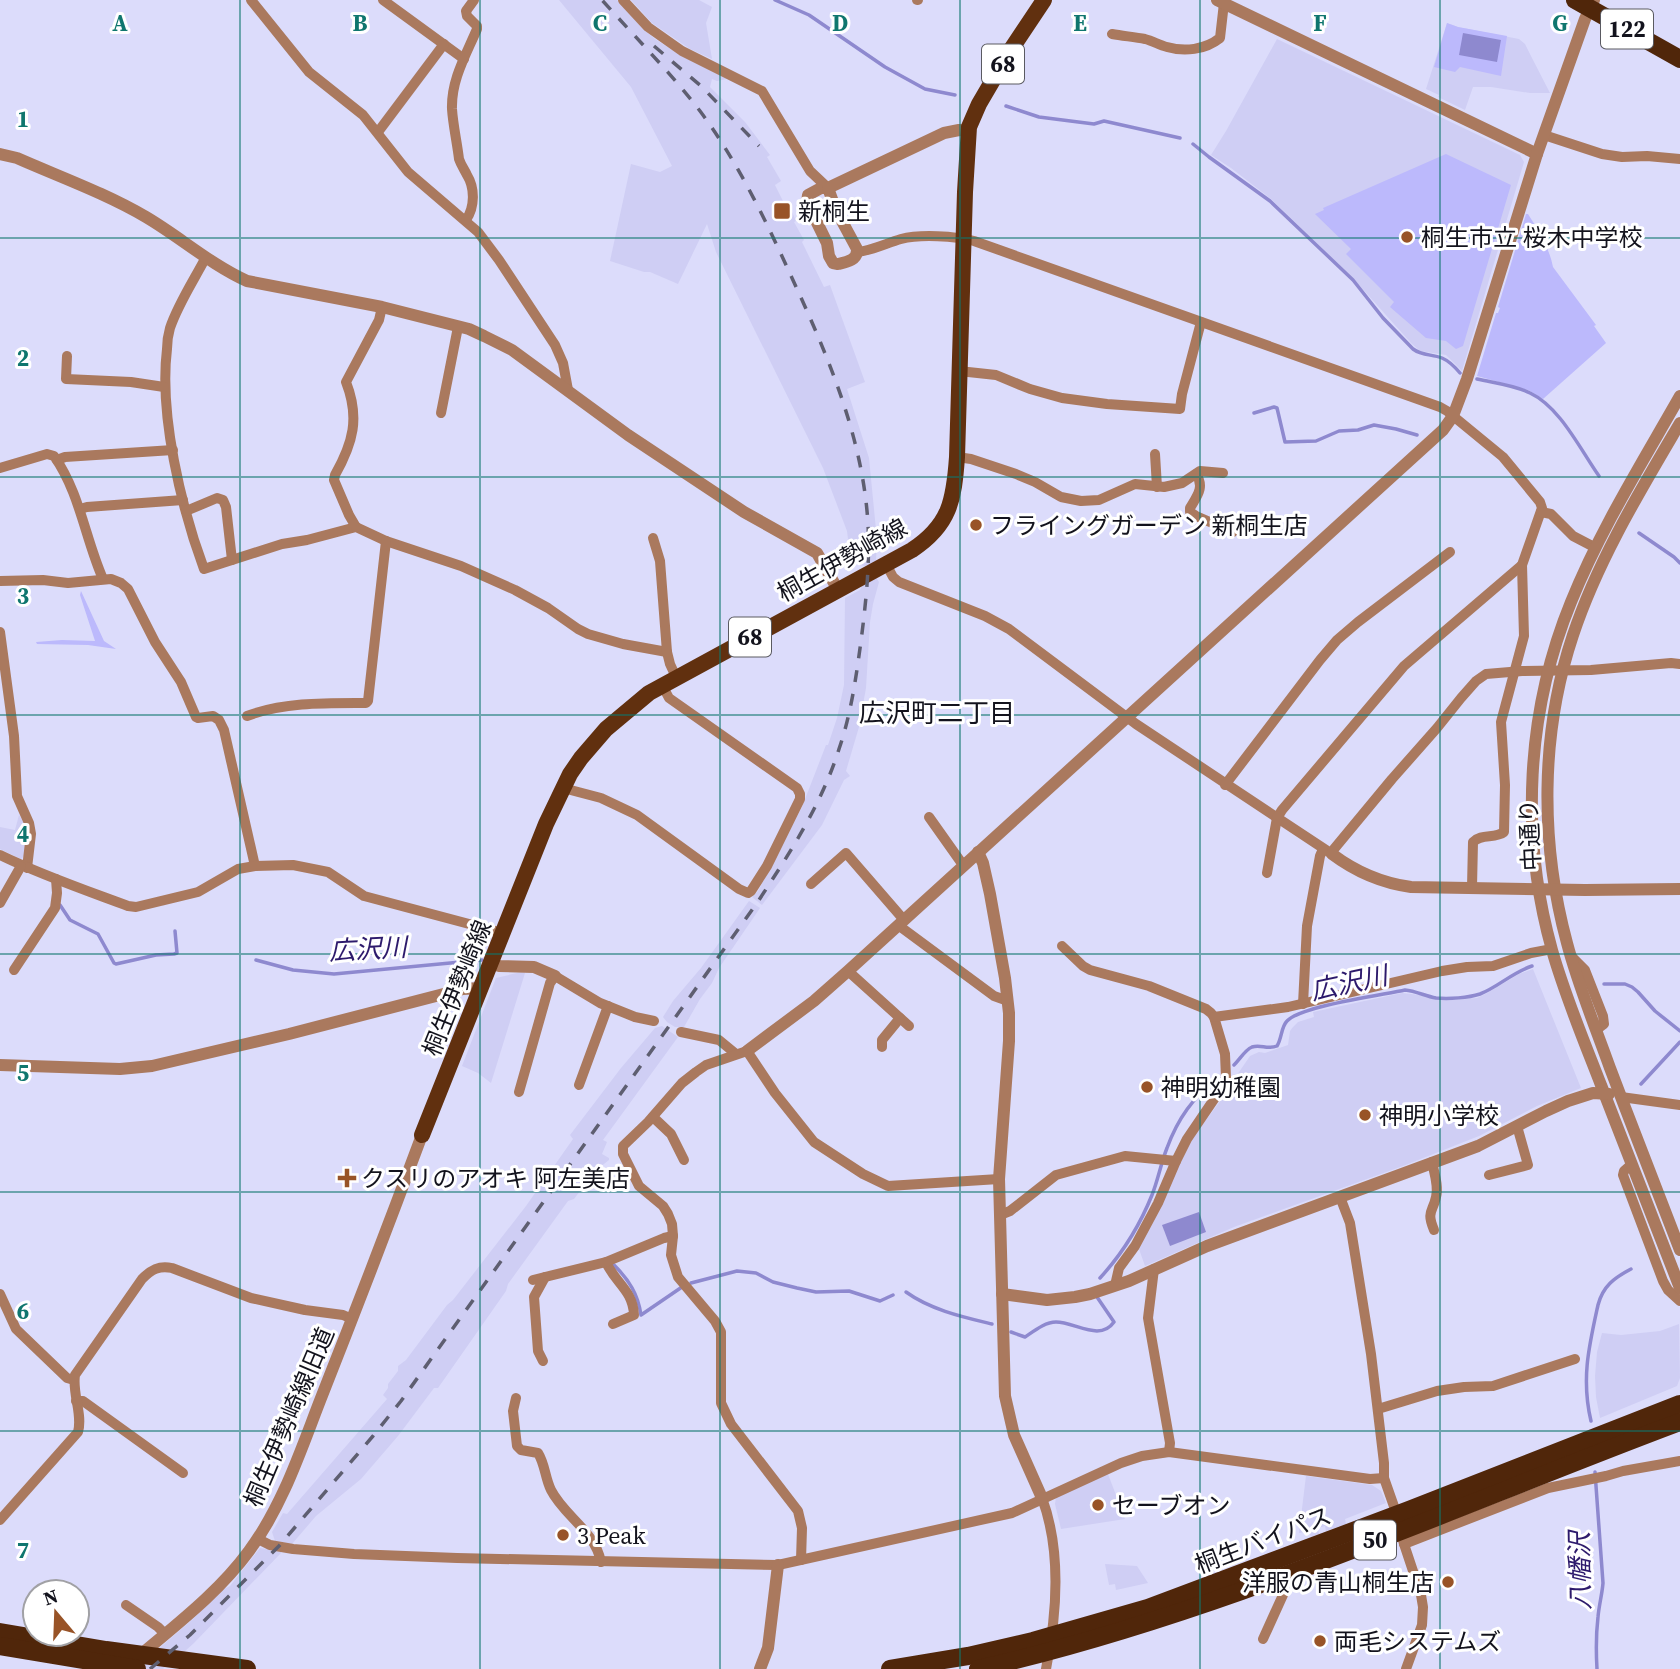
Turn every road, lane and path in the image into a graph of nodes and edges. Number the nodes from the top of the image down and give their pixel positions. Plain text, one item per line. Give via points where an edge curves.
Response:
1 (383, 0) edge
2 (474, 0) edge
3 (623, 0) edge
4 (1044, 0) edge
5 (253, 1) edge
6 (1221, 2) edge
7 (1586, 3) edge
8 (1112, 34) dead end
9 (444, 44) junction
10 (464, 59) junction
11 (1680, 59) edge
12 (969, 131) junction
13 (378, 132) junction
14 (1544, 135) junction
15 (0, 153) edge
16 (1537, 155) junction
17 (1680, 159) edge
18 (828, 188) junction
19 (466, 220) junction
20 (964, 238) junction
21 (858, 252) junction
22 (205, 257) junction
23 (382, 307) junction
24 (1201, 323) junction
25 (458, 327) junction
26 (66, 356) dead end
27 (959, 371) junction
28 (164, 387) junction
29 (568, 390) junction
30 (1680, 396) edge
31 (441, 413) dead end
32 (1453, 416) junction
33 (1680, 423) edge
34 (173, 450) junction
35 (1155, 454) dead end
36 (957, 457) junction
37 (57, 460) junction
38 (0, 468) edge
39 (1223, 473) dead end
40 (1196, 474) junction
41 (1157, 487) junction
42 (185, 505) junction
43 (80, 509) junction
44 (1541, 512) junction
45 (356, 527) junction
46 (1233, 532) dead end
47 (653, 538) dead end
48 (386, 541) junction
49 (1596, 548) junction
50 (1450, 552) dead end
51 (232, 560) junction
52 (886, 564) junction
53 (1522, 565) junction
54 (103, 579) junction
55 (0, 581) edge
56 (838, 590) junction
57 (0, 632) edge
58 (667, 652) junction
59 (1680, 664) edge
60 (1515, 671) junction
61 (669, 681) junction
62 (247, 716) dead end
63 (1127, 718) junction
64 (1225, 785) junction
65 (563, 788) junction
66 (929, 817) dead end
67 (1278, 818) junction
68 (1327, 851) junction
69 (978, 852) junction
70 (0, 855) edge
71 (963, 865) junction
72 (256, 866) junction
73 (24, 867) junction
74 (1267, 873) dead end
75 (56, 879) junction
76 (811, 884) dead end
77 (1472, 887) junction
78 (1538, 889) junction
79 (1680, 889) edge
80 (1555, 890) junction
81 (0, 903) edge
82 (901, 922) junction
83 (503, 933) junction
84 (1062, 946) dead end
85 (1552, 949) junction
86 (492, 963) junction
87 (14, 971) dead end
88 (848, 971) junction
89 (555, 975) junction
90 (481, 988) junction
91 (1008, 1001) junction
92 (1303, 1004) junction
93 (608, 1006) junction
94 (1214, 1017) junction
95 (654, 1021) dead end
96 (681, 1032) dead end
97 (882, 1047) dead end
98 (742, 1052) junction
99 (0, 1065) edge
100 (579, 1085) dead end
101 (519, 1092) dead end
102 (1604, 1093) junction
103 (1621, 1097) junction
104 (1680, 1105) edge
105 (653, 1117) junction
106 (1517, 1126) junction
107 (422, 1135) joint
108 (684, 1160) dead end
109 (1167, 1160) junction
110 (1432, 1162) junction
111 (1632, 1164) junction
112 (1489, 1175) dead end
113 (999, 1180) junction
114 (1340, 1196) junction
115 (1000, 1215) junction
116 (1434, 1230) dead end
117 (673, 1236) junction
118 (1680, 1250) edge
119 (606, 1262) junction
120 (1154, 1269) junction
121 (545, 1277) junction
122 (533, 1280) dead end
123 (1116, 1285) junction
124 (1680, 1288) edge
125 (0, 1294) edge
126 (1002, 1294) junction
127 (1680, 1301) edge
128 (352, 1319) junction
129 (613, 1324) dead end
130 (1575, 1359) dead end
131 (543, 1361) dead end
132 (74, 1380) junction
133 (516, 1398) dead end
134 (76, 1401) junction
135 (1680, 1404) edge
136 (1378, 1409) junction
137 (1680, 1422) edge
138 (1169, 1452) junction
139 (1680, 1461) edge
140 (183, 1473) dead end
141 (1384, 1478) junction
142 (1042, 1498) junction
143 (0, 1520) edge
144 (1401, 1530) junction
145 (258, 1539) junction
146 (801, 1560) junction
147 (601, 1562) junction
148 (778, 1565) junction
149 (1278, 1577) junction
150 (126, 1605) dead end
151 (0, 1632) edge
152 (165, 1634) junction
153 (1263, 1639) dead end
154 (1068, 1640) junction
155 (0, 1646) edge
156 (1032, 1649) junction
157 (118, 1662) edge
158 (137, 1669) edge
159 (247, 1669) edge
160 (760, 1669) edge
161 (890, 1669) edge
162 (978, 1669) edge
163 (1046, 1669) edge
164 (1406, 1669) edge

1 - 9 street
2 - 10 street via 466,11 477,29
3 - 18 street via 648,27 682,51 762,91 810,171
4 - 12 main road, 桐生伊勢崎線 / 68 via 979,104
5 - 13 street via 309,72
6 - 8 street via 1220,38 1198,48 1169,48
6 - 16 street
7 - 11 highway, 122
7 - 14 street
9 - 10 street
9 - 13 street
10 - 19 street via 452,108 459,159 473,197
12 - 18 street via 944,133
12 - 20 main road, 桐生伊勢崎線 / 68
13 - 19 street via 408,172
14 - 16 street
14 - 17 street via 1612,155
15 - 22 street via 122,203
16 - 32 street
18 - 21 street
18 - 21 street via 814,190 807,199 829,256 838,264 852,260
19 - 29 street via 493,251 552,339
20 - 21 street via 914,237
20 - 24 street
20 - 27 main road, 桐生伊勢崎線 / 68
22 - 23 street via 247,281
22 - 28 street via 169,330
23 - 25 street
23 - 45 street via 346,382 354,428 334,480
24 - 27 street via 1180,408 1062,398 996,375
24 - 32 street via 1440,407
25 - 29 street via 512,350
25 - 31 street
26 - 28 street via 65,379
27 - 36 main road, 桐生伊勢崎線 / 68
28 - 34 street
29 - 56 street via 744,512 817,553
30 - 49 street, 中通り
32 - 44 street via 1503,457 1540,502
32 - 63 street via 1434,439
33 - 80 street, 中通り via 1597,575 1563,669 1548,779
34 - 37 street
34 - 42 street
35 - 41 street
36 - 41 street via 1016,474 1074,500 1099,500 1135,484
36 - 52 main road, 桐生伊勢崎線 / 68 via 951,504 943,521 919,545
37 - 38 street via 47,454
37 - 43 street
39 - 40 street
40 - 41 street via 1182,483
40 - 46 street via 1200,489 1190,512
42 - 43 street
42 - 51 street via 204,569
42 - 51 street via 223,500
43 - 54 street
44 - 49 street via 1551,514 1573,536
44 - 53 street
45 - 48 street
45 - 51 street
47 - 58 street via 660,561
48 - 58 street via 515,590 588,634
48 - 62 street via 366,704 291,706
49 - 78 street, 中通り via 1562,627 1540,711 1531,803
50 - 64 street via 1337,640
52 - 56 main road, 桐生伊勢崎線 / 68
52 - 63 street via 899,582 985,616 1016,634
53 - 60 street via 1524,636
53 - 67 street via 1404,666
54 - 55 street
54 - 72 street via 128,589 196,717 219,720
56 - 61 main road, 桐生伊勢崎線 / 68
57 - 73 street via 17,796 30,828
58 - 61 street
59 - 60 street
60 - 68 street via 1486,674 1476,681
60 - 77 street via 1501,722 1504,832 1473,842
61 - 65 main road, 桐生伊勢崎線 / 68 via 606,729
61 - 65 street via 669,698 800,794 751,891 739,889 638,815
63 - 64 street
63 - 69 street
64 - 67 street
65 - 83 main road, 桐生伊勢崎線 / 68
66 - 71 street
67 - 68 street
67 - 74 street
68 - 77 street via 1382,882
68 - 92 street via 1320,856 1307,926
69 - 71 street
69 - 91 street
70 - 73 street
71 - 82 street
72 - 75 street via 238,869 198,892 136,906
72 - 83 street via 293,865 328,872 364,896
73 - 75 street
73 - 81 street
75 - 87 street via 55,908
76 - 82 street via 846,853
77 - 78 street
78 - 80 street
78 - 85 street, 中通り
79 - 80 street
80 - 103 street, 中通り via 1583,996
82 - 88 street
82 - 91 street via 994,996
83 - 86 main road, 桐生伊勢崎線 / 68
84 - 94 street via 1083,967 1149,986 1206,1009
85 - 92 street via 1493,966 1442,971
85 - 102 street, 中通り
86 - 89 street via 534,967
86 - 90 main road, 桐生伊勢崎線 / 68
88 - 97 street via 905,1022 882,1040
88 - 98 street
89 - 93 street
89 - 101 street
90 - 99 street via 152,1066
90 - 107 main road, 桐生伊勢崎線 / 68
91 - 113 street
92 - 94 street
93 - 95 street
93 - 100 street
94 - 109 street via 1225,1054 1226,1078 1187,1139
96 - 98 street via 719,1040
98 - 105 street via 696,1072
98 - 113 street via 814,1142 863,1174 888,1186
102 - 103 street
102 - 106 street via 1588,1094
102 - 111 street
103 - 104 street
103 - 118 street, 中通り
105 - 108 street via 671,1134
105 - 117 street via 621,1150 639,1186 668,1214
106 - 110 street
106 - 112 street via 1528,1165
107 - 128 street, 桐生伊勢崎線旧道
109 - 115 street via 1125,1156 1056,1175
109 - 123 street via 1158,1203 1119,1268
110 - 114 street
110 - 116 street via 1437,1195 1430,1211
111 - 124 street
111 - 127 street via 1623,1175 1665,1286
113 - 115 street
114 - 120 street
114 - 136 street via 1350,1223
115 - 126 street
117 - 119 street
117 - 146 street via 671,1255 678,1277 722,1332 721,1403 731,1424 799,1511
119 - 121 street
119 - 129 street via 630,1294 634,1308 634,1315
120 - 123 street
120 - 138 street via 1148,1318
121 - 122 street
121 - 131 street via 534,1297 538,1351
123 - 126 street via 1061,1299
125 - 132 street via 16,1329
126 - 142 street via 1008,1410
128 - 132 street via 251,1298 161,1267 142,1279
128 - 145 street, 桐生伊勢崎線旧道 via 286,1488
130 - 136 street via 1493,1386 1437,1391
132 - 134 street
133 - 147 street via 517,1446 541,1457 551,1490 582,1526
134 - 140 street via 83,1401
134 - 143 street via 78,1432
135 - 144 highway, 桐生バイパス / 50
136 - 141 street
137 - 144 highway, 桐生バイパス / 50
138 - 141 street
138 - 142 street via 1142,1455
139 - 144 street via 1548,1488
141 - 144 street
142 - 146 street via 1002,1515
142 - 163 street via 1054,1546 1054,1622
144 - 149 highway, 桐生バイパス / 50
144 - 154 highway, 桐生バイパス / 50 via 1148,1608
144 - 164 street via 1424,1617
145 - 147 street via 293,1549 354,1554
145 - 152 street, 桐生伊勢崎線旧道 via 216,1589
146 - 148 street
147 - 148 street
148 - 160 street via 768,1648
149 - 153 street via 1283,1595
149 - 154 highway, 桐生バイパス / 50 via 1147,1624
150 - 152 street
151 - 157 highway
152 - 157 street, 桐生伊勢崎線旧道
154 - 156 highway, 桐生バイパス / 50
155 - 157 highway
156 - 161 highway, 桐生バイパス / 50
156 - 162 highway, 桐生バイパス / 50
157 - 158 highway
157 - 159 highway via 179,1661

